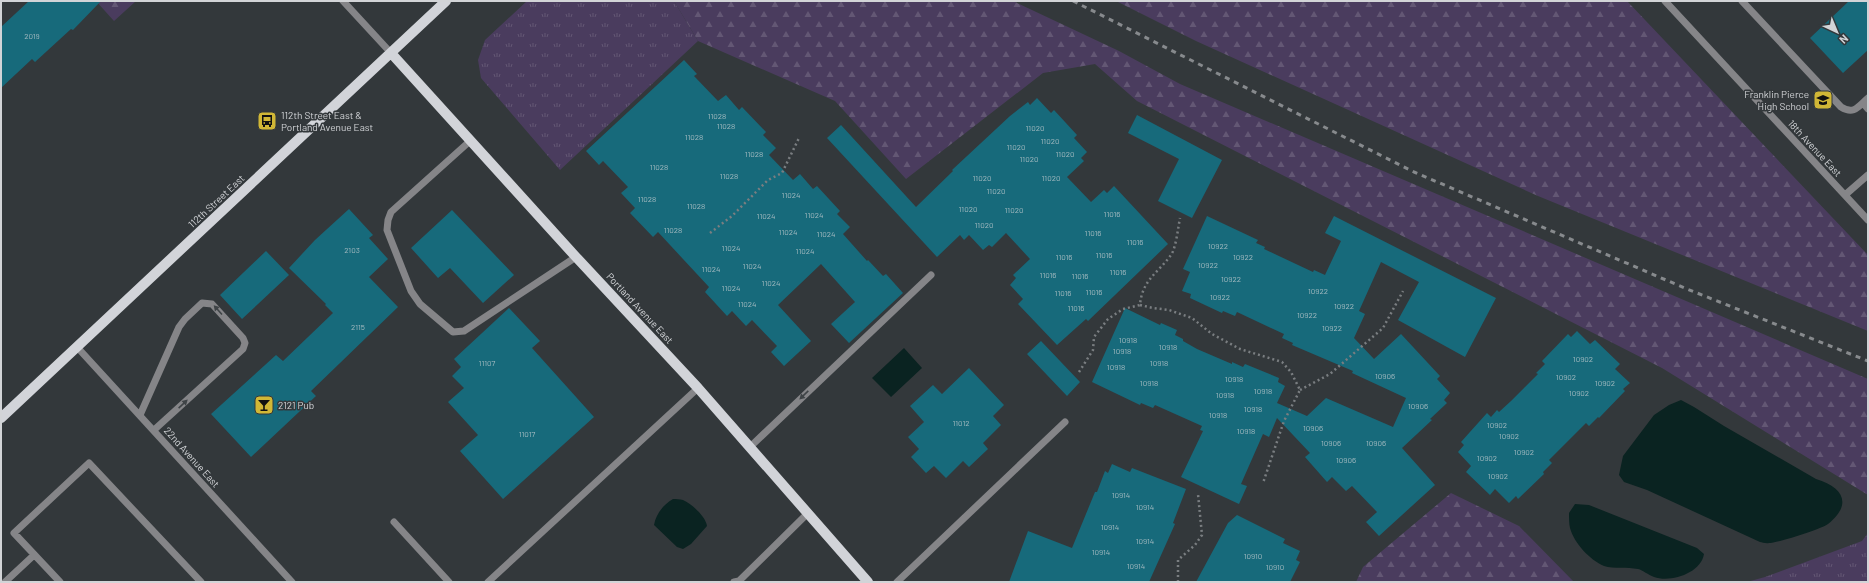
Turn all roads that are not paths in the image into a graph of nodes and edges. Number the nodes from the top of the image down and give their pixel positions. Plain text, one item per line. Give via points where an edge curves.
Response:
1 (446, 1) edge
2 (1665, 1) edge
3 (1742, 1) edge
4 (345, 2) edge
5 (391, 53) junction
6 (1865, 100) edge
7 (1868, 109) edge
8 (470, 141) junction
9 (1868, 175) edge
10 (1845, 195) junction
11 (1868, 220) edge
12 (576, 257) junction
13 (930, 275) dead end
14 (77, 347) junction
15 (698, 388) junction
16 (140, 415) junction
17 (1, 418) edge
18 (1065, 422) dead end
19 (154, 430) junction
20 (750, 447) junction
21 (808, 513) junction
22 (394, 522) dead end
23 (34, 555) junction
24 (289, 581) edge
25 (5, 582) edge
26 (60, 582) edge
27 (201, 582) edge
28 (450, 582) edge
29 (488, 582) edge
30 (738, 582) edge
31 (868, 582) edge
32 (897, 582) edge

1 - 5 main road, 112th Street East
2 - 10 street, 18th Avenue East
3 - 6 street via 1841,107 1854,111
4 - 5 street
5 - 8 main road, Portland Avenue East
5 - 14 main road, 112th Street East
6 - 7 street
8 - 12 main road, Portland Avenue East
8 - 12 street via 391,212 388,220 387,230 411,291 420,304 453,332 464,331
9 - 10 street
10 - 11 street, 18th Avenue East
12 - 15 main road, Portland Avenue East
13 -> 20 street
14 - 16 street, 22nd Avenue East
14 - 17 main road, 112th Street East
15 - 20 main road, Portland Avenue East
15 - 29 street
16 - 19 street, 22nd Avenue East
19 -> 16 street via 243,348 243,338 212,304 202,303 179,327
18 - 32 street
19 - 24 street, 22nd Avenue East
20 - 21 main road, Portland Avenue East
21 - 30 street
21 - 31 main road, Portland Avenue East
22 - 28 street
23 - 25 street
23 - 26 street
23 - 27 street via 14,533 89,462

